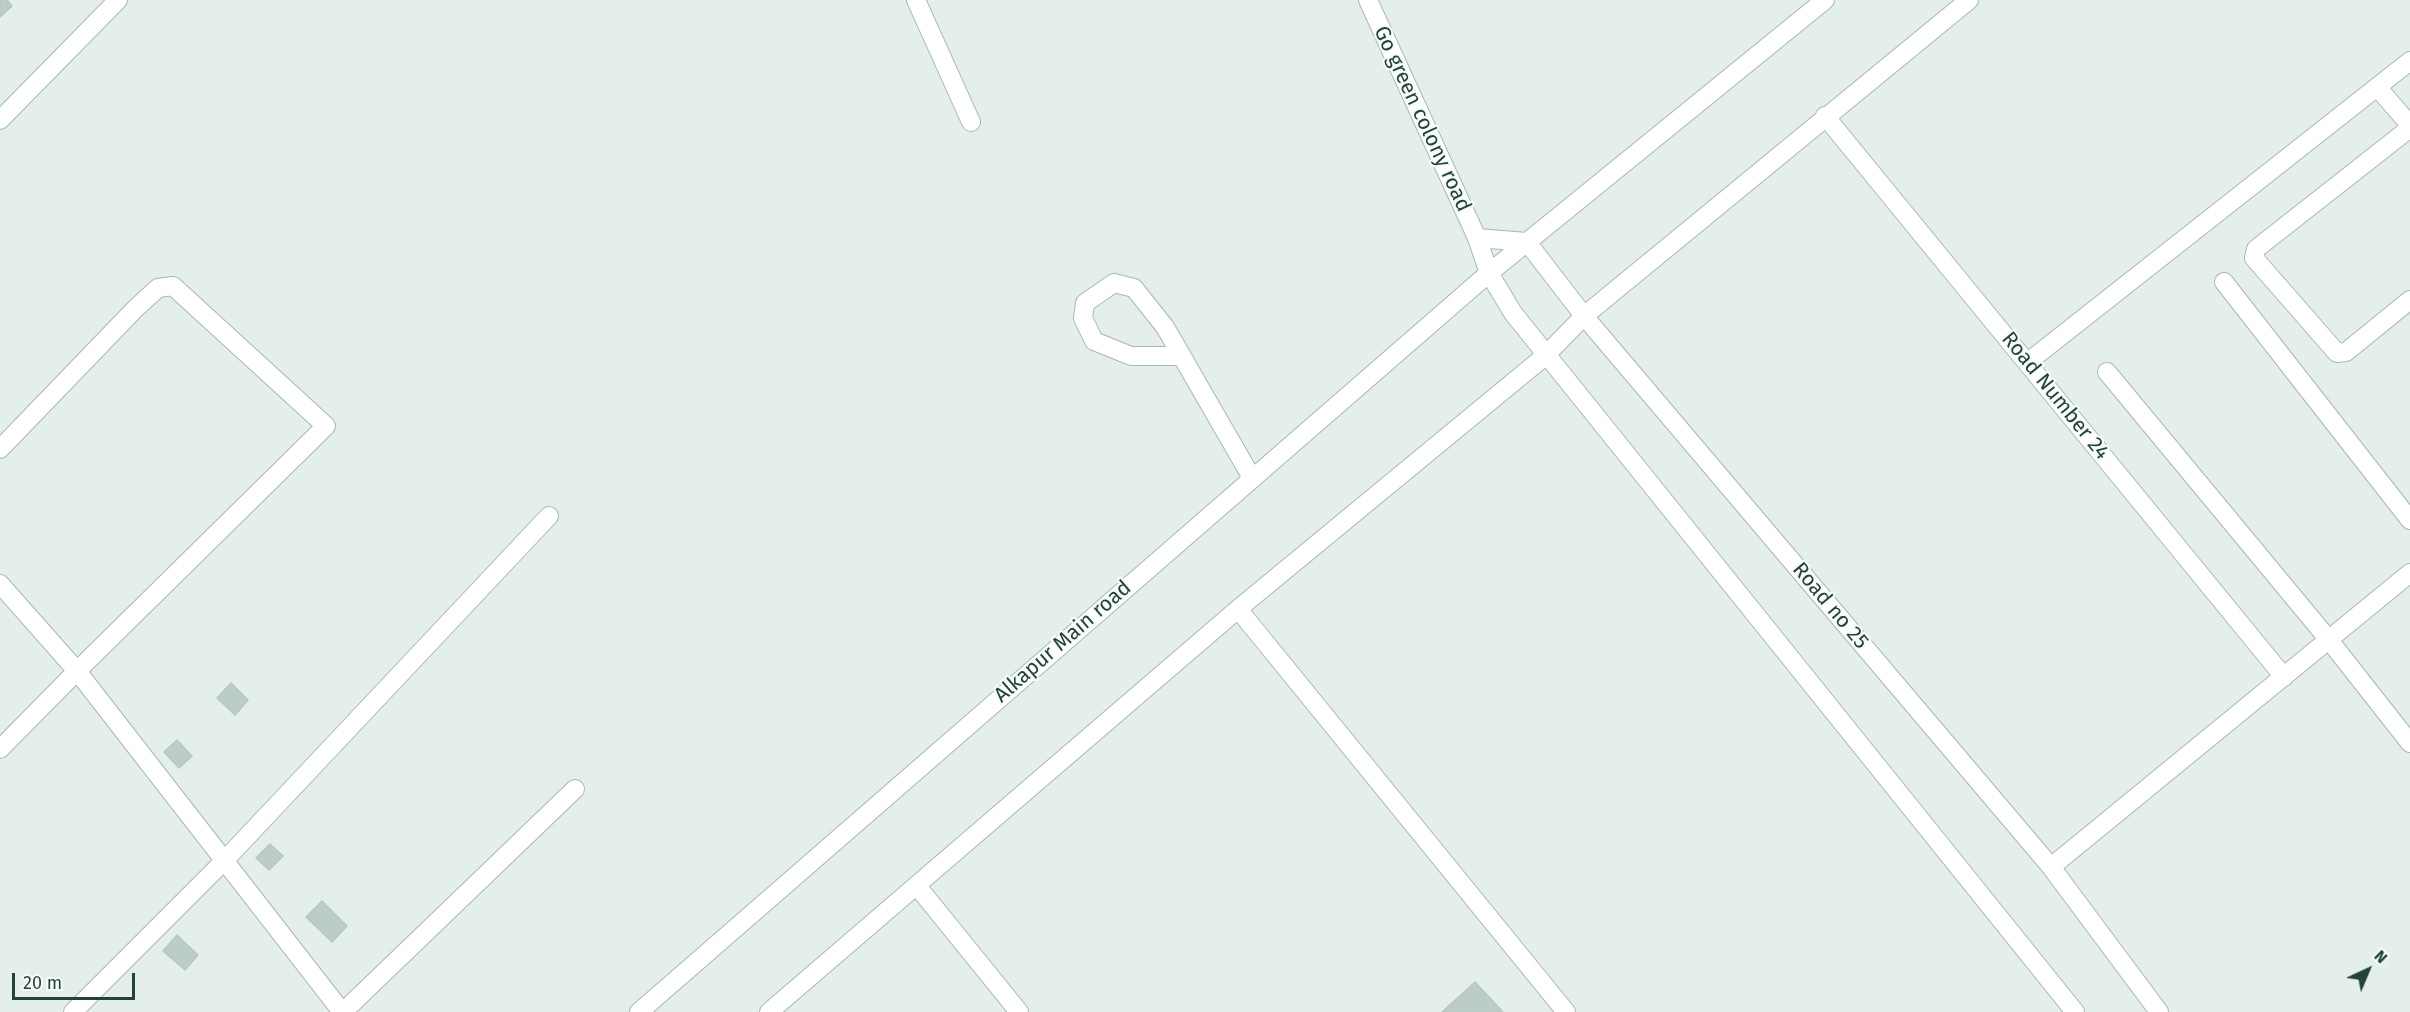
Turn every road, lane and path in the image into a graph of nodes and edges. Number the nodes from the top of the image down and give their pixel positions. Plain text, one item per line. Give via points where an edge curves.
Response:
1 (118, 0) edge
2 (916, 0) edge
3 (1368, 0) edge
4 (1825, 0) edge
5 (1968, 0) edge
6 (2410, 61) edge
7 (2377, 87) junction
8 (1825, 116) junction
9 (0, 120) edge
10 (971, 122) dead end
11 (2410, 127) edge
12 (1477, 238) junction
13 (1527, 242) junction
14 (1489, 273) junction
15 (2224, 282) dead end
16 (2410, 300) edge
17 (1584, 316) junction
18 (1181, 356) junction
19 (1545, 356) junction
20 (2028, 362) junction
21 (2107, 372) dead end
22 (0, 449) edge
23 (1252, 478) junction
24 (549, 516) dead end
25 (2410, 520) edge
26 (2407, 582) edge
27 (0, 584) edge
28 (1238, 609) junction
29 (2329, 640) junction
30 (77, 670) junction
31 (2284, 677) junction
32 (2410, 743) edge
33 (0, 749) edge
34 (574, 789) dead end
35 (224, 861) junction
36 (2051, 867) junction
37 (917, 886) junction
38 (73, 1012) edge
39 (343, 1012) edge
40 (639, 1012) edge
41 (769, 1012) edge
42 (1019, 1012) edge
43 (1566, 1012) edge
44 (2075, 1012) edge
45 (2159, 1012) edge

1 - 9 street
2 - 10 street
3 - 12 street, Go green colony road
4 - 13 street, Alkapur Main road
5 - 8 street
6 - 7 street
7 - 11 street
7 - 20 street
8 - 17 street
8 - 20 street, Road Number 24
11 - 16 street via 2256,249 2254,258 2337,353 2346,352
12 - 13 street
12 - 14 street, Go green colony road
13 - 14 street, Alkapur Main road
13 - 17 street, Road no 25
14 - 19 street
14 - 23 street, Alkapur Main road
15 - 25 street
17 - 19 street
17 - 36 street, Road no 25
18 - 18 street via 1131,356 1094,341 1083,318 1085,303 1114,283 1134,288 1165,327
18 - 23 street
19 - 28 street
19 - 44 street
20 - 31 street, Road Number 24
21 - 29 street
22 - 30 street via 136,308 158,288 173,286 326,426
23 - 40 street, Alkapur Main road
24 - 35 street
26 - 29 street
27 - 30 street
28 - 37 street
28 - 43 street
29 - 31 street
29 - 32 street
30 - 33 street
30 - 35 street
31 - 36 street
34 - 39 street
35 - 38 street
35 - 39 street
36 - 45 street, Road no 25
37 - 41 street
37 - 42 street

